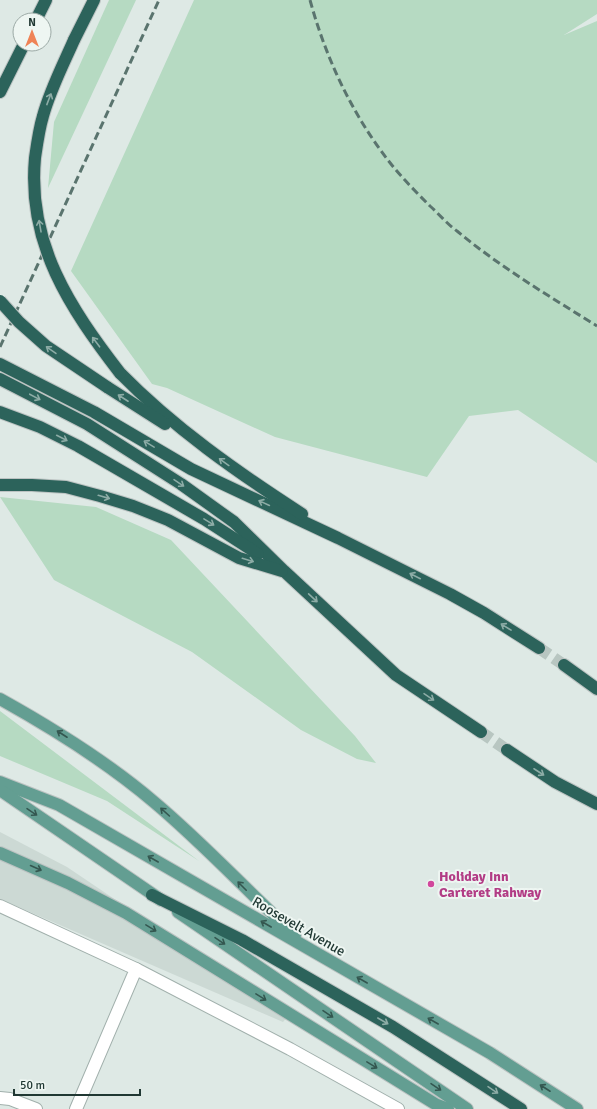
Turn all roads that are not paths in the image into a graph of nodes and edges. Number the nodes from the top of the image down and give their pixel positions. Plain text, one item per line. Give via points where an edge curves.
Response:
1 (46, 0) edge
2 (94, 0) edge
3 (40, 12) edge
4 (20, 52) edge
5 (0, 92) edge
6 (0, 300) edge
7 (0, 364) edge
8 (0, 379) edge
9 (0, 412) edge
10 (204, 447) junction
11 (0, 485) edge
12 (338, 538) junction
13 (284, 571) junction
14 (539, 648) tunnel mouth
15 (564, 665) tunnel mouth
16 (597, 689) edge
17 (0, 699) edge
18 (481, 732) tunnel mouth
19 (507, 750) tunnel mouth
20 (0, 782) edge
21 (0, 790) edge
22 (597, 804) edge
23 (0, 853) edge
24 (152, 895) junction
25 (0, 906) edge
26 (312, 950) junction
27 (136, 969) junction
28 (0, 1098) edge
29 (36, 1109) edge
30 (76, 1109) edge
31 (398, 1109) edge
32 (448, 1109) edge
33 (467, 1109) edge
34 (521, 1109) edge
35 (577, 1109) edge

1 - 3 highway
10 -> 2 highway, bridge via 165,417 120,373 69,301 52,268 41,236 34,173 42,116
4 - 5 highway
10 -> 6 highway, bridge via 46,346 19,322
12 -> 7 highway via 191,469 94,412
8 -> 13 highway via 87,424 181,484 234,522
9 -> 13 highway via 40,427 78,446 204,519
12 -> 10 highway via 244,477
11 -> 13 highway via 66,488 100,496 168,520 239,558
14 -> 12 highway via 450,594
13 -> 18 highway via 396,675
15 - 16 highway
26 -> 17 main road via 139,789 81,747
19 -> 22 highway via 555,782
26 -> 20 main road, Roosevelt Avenue via 59,805
21 -> 24 main road
23 -> 32 main road via 68,883 126,913
24 -> 33 main road
24 -> 34 highway via 242,940 393,1026
25 - 27 street
35 -> 26 main road, Roosevelt Avenue via 490,1053
27 - 30 street
27 - 31 street
28 - 29 street

